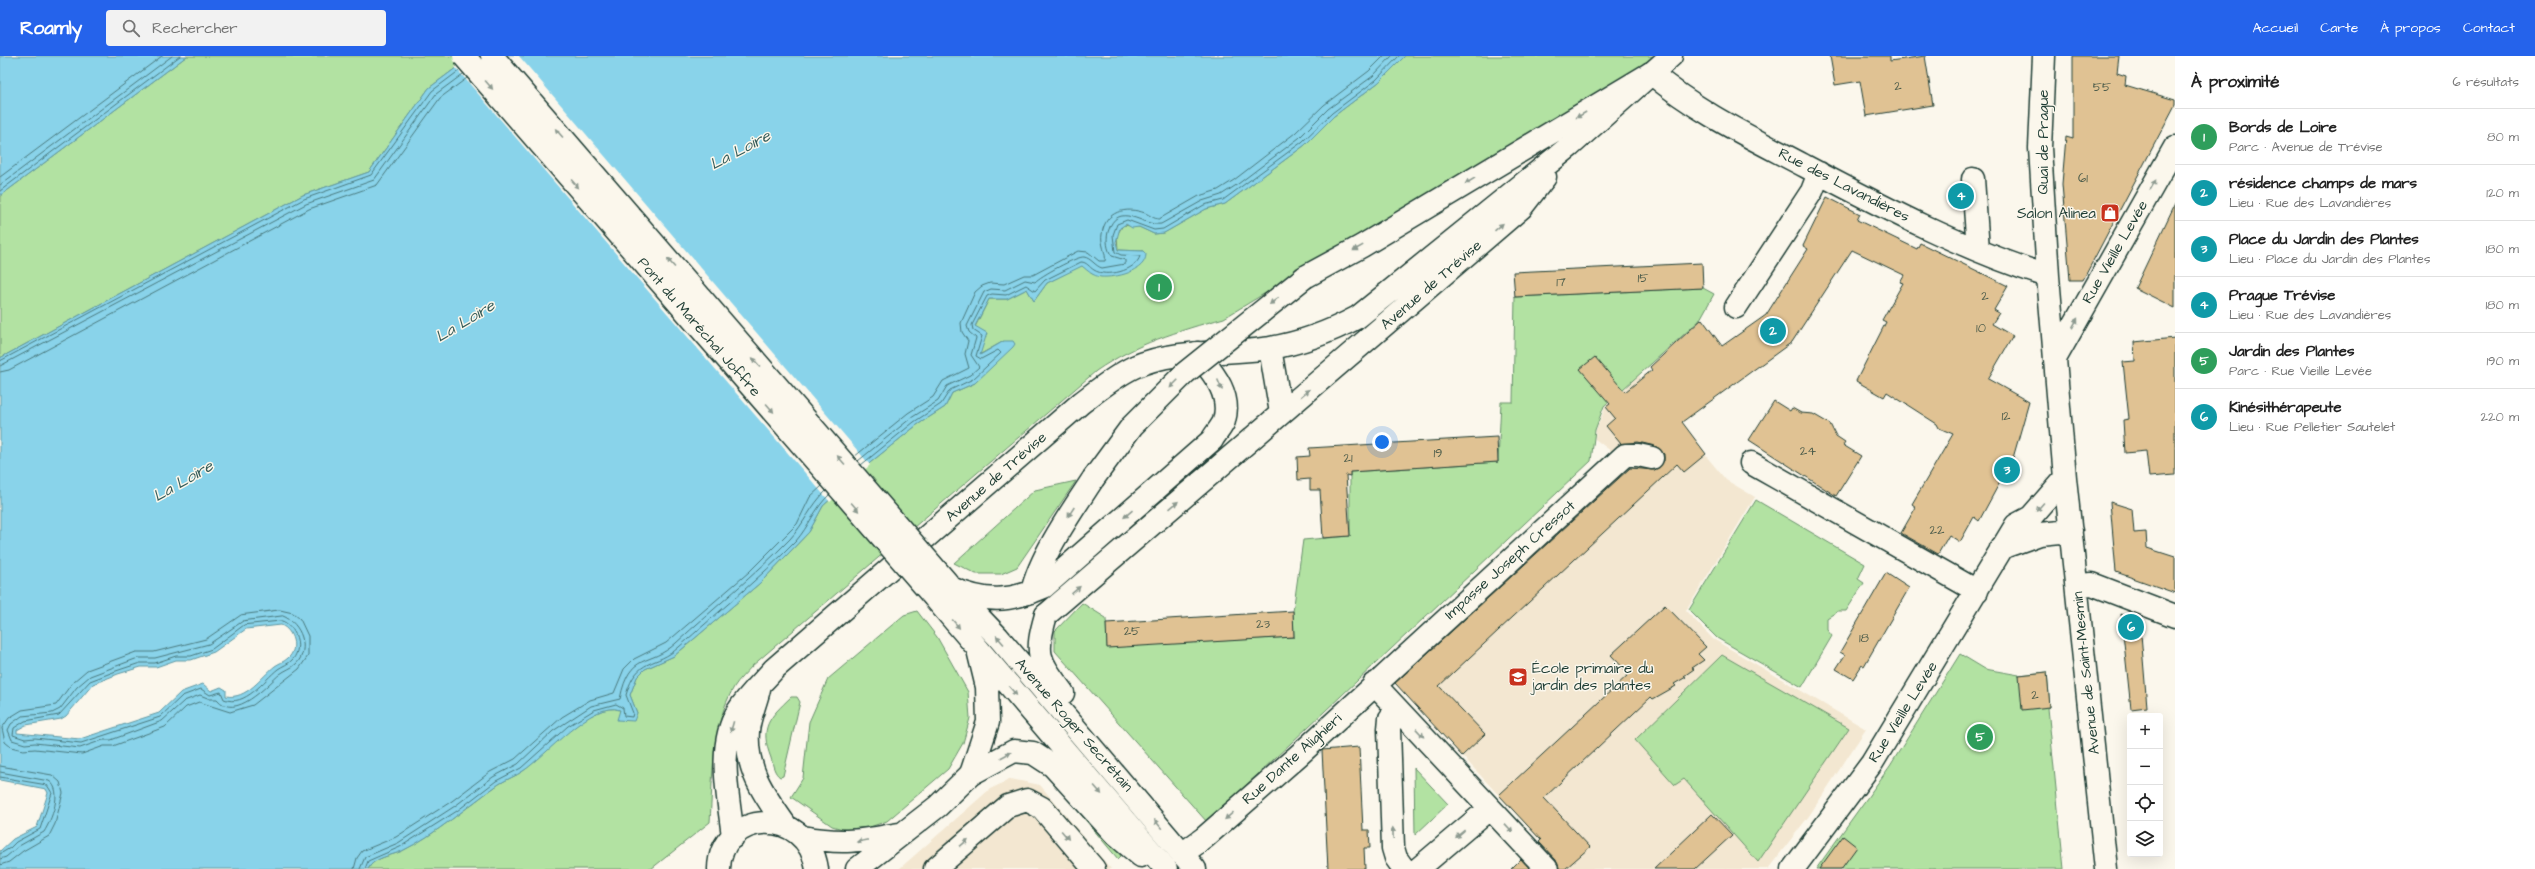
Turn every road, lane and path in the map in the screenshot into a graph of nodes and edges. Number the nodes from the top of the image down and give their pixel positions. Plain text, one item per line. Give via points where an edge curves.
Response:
1 (464, 56) edge
2 (492, 56) edge
3 (1671, 56) edge
4 (2044, 56) edge
5 (1651, 74) junction
6 (1570, 146) junction
7 (2175, 147) edge
8 (1819, 173) junction
9 (1973, 179) dead end
10 (1978, 250) junction
11 (2048, 276) junction
12 (1736, 307) dead end
13 (1270, 348) junction
14 (1197, 353) junction
15 (2056, 357) junction
16 (1281, 412) junction
17 (1652, 458) dead end
18 (1751, 463) dead end
19 (2065, 478) junction
20 (2071, 531) junction
21 (2002, 548) junction
22 (2078, 585) junction
23 (945, 590) junction
24 (1977, 591) junction
25 (1032, 592) junction
26 (2175, 616) edge
27 (979, 651) junction
28 (761, 684) junction
29 (1374, 684) junction
30 (1398, 710) junction
31 (971, 774) junction
32 (1144, 807) junction
33 (1490, 808) junction
34 (795, 832) junction
35 (900, 834) junction
36 (733, 837) junction
37 (1189, 862) edge
38 (719, 869) edge
39 (817, 869) edge
40 (857, 869) edge
41 (935, 869) edge
42 (1094, 869) edge
43 (1157, 869) edge
44 (1166, 869) edge
45 (1404, 869) edge
46 (1418, 869) edge
47 (1547, 869) edge
48 (1793, 869) edge
49 (2106, 869) edge

1 -> 23 street, Pont du Maréchal Joffre, bridge
23 -> 2 street, Pont du Maréchal Joffre, bridge
3 - 5 street, Avenue de Trévise
4 - 11 street, Quai de Prague via 2040,148
5 - 6 street, Avenue de Trévise
5 - 8 street, Rue des Lavandières via 1701,111
5 -> 25 street, bridge via 1305,278 1185,373 1132,426 1093,480 1067,518 1034,579
6 - 13 street, Avenue de Trévise via 1358,317 1314,337
16 -> 6 street, Avenue de Trévise via 1521,208
15 -> 7 street, Rue Vieille Levée
8 - 10 street, Rue des Lavandières
8 - 12 street via 1812,191
9 - 10 street
10 - 11 street, Rue des Lavandières
11 - 15 street, Quai de Prague
13 - 14 street, Avenue de Trévise
13 - 16 street
14 -> 25 street via 1218,380 1225,399 1224,421 1212,440 1044,587
14 - 28 street, Avenue de Trévise via 1135,367 1110,381 1081,403 780,664
15 - 19 street, Avenue de Saint-Mesmin
32 -> 16 street, Avenue de Trévise via 1043,666 1038,652 1046,615
17 - 29 street, Impasse Joseph Cressot via 1625,455
18 - 24 street
19 - 20 street, Avenue de Saint-Mesmin
19 -> 21 street, Rue Vieille Levée via 2031,517 2016,525
20 - 21 street via 2040,534
20 - 22 street, Avenue de Saint-Mesmin
21 - 24 street, Rue Vieille Levée
22 - 26 street via 2092,584
22 - 49 street, Avenue de Saint-Mesmin
23 - 25 street via 983,600
23 -> 27 street, Avenue Roger Secrétain
32 -> 23 street, Avenue Roger Secrétain via 1003,643
24 - 48 street, Rue Vieille Levée via 1872,763
27 - 31 street via 987,687 988,722
27 -> 44 street, Avenue Roger Secrétain
28 - 34 street, Avenue de Trévise via 748,730 748,755 759,788
28 -> 36 street, Avenue de Trévise via 738,710 731,727 726,756
29 - 30 street
29 -> 37 street, Rue Dante Alighieri via 1300,754 1204,838
30 -> 33 street
45 -> 30 street via 1393,848 1389,729 1390,718
31 - 35 street via 938,806
31 -> 43 street via 1014,751 1033,753 1053,766 1116,835
37 -> 32 street, Avenue Roger Secrétain
33 -> 46 street
33 -> 47 street
35 -> 34 street via 854,843 833,843
34 - 36 street via 772,822 744,828
34 - 39 street, Avenue de Trévise via 815,857
35 - 40 street
36 - 38 street via 723,850
41 -> 42 street via 1008,806 1027,800 1042,808

